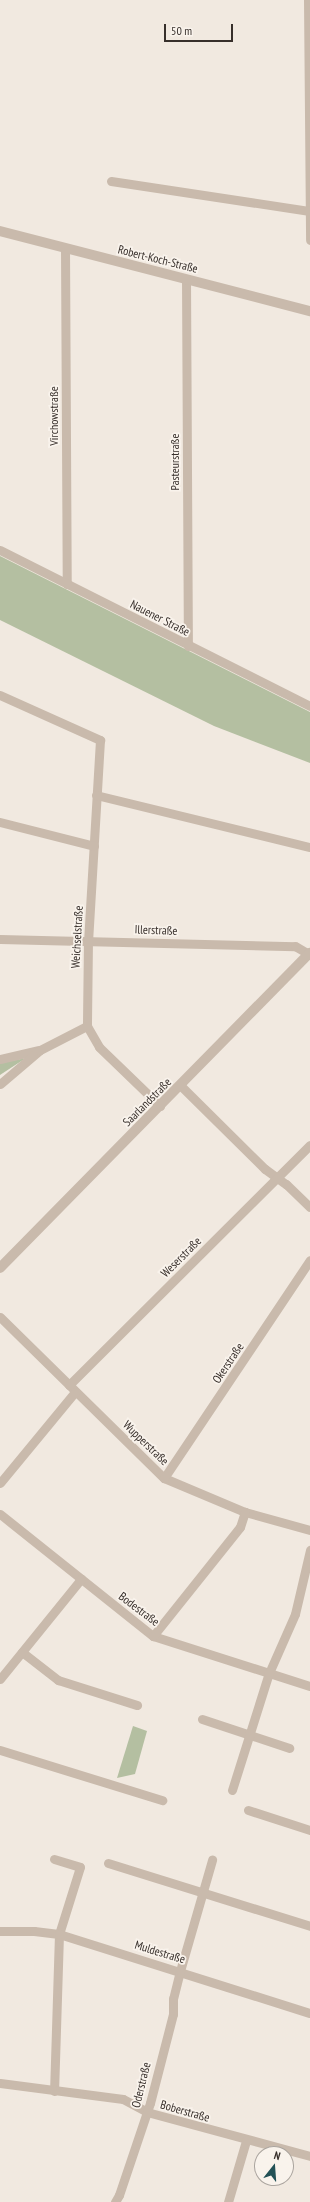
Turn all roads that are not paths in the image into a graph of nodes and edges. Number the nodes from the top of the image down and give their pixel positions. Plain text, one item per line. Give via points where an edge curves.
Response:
1 (308, 0) edge
2 (110, 181) dead end
3 (310, 211) edge
4 (0, 232) edge
5 (310, 240) edge
6 (64, 248) junction
7 (186, 279) junction
8 (310, 311) edge
9 (0, 550) edge
10 (67, 584) junction
11 (188, 646) junction
12 (0, 696) edge
13 (310, 706) edge
14 (96, 795) junction
15 (0, 822) edge
16 (94, 846) junction
17 (310, 848) edge
18 (0, 939) edge
19 (88, 940) junction
20 (310, 954) edge
21 (87, 1026) junction
22 (40, 1050) junction
23 (0, 1059) edge
24 (0, 1084) edge
25 (181, 1086) junction
26 (160, 1106) junction
27 (310, 1145) edge
28 (277, 1178) junction
29 (310, 1207) edge
30 (310, 1260) edge
31 (0, 1268) edge
32 (0, 1317) edge
33 (72, 1388) junction
34 (164, 1478) junction
35 (0, 1483) edge
36 (245, 1512) junction
37 (0, 1514) edge
38 (310, 1530) edge
39 (310, 1550) edge
40 (81, 1579) junction
41 (152, 1636) junction
42 (22, 1652) junction
43 (269, 1673) junction
44 (0, 1679) edge
45 (310, 1686) edge
46 (137, 1705) dead end
47 (202, 1719) dead end
48 (250, 1734) junction
49 (289, 1748) dead end
50 (0, 1750) edge
51 (232, 1790) dead end
52 (162, 1800) dead end
53 (248, 1810) dead end
54 (310, 1830) edge
55 (54, 1859) dead end
56 (212, 1860) dead end
57 (108, 1863) dead end
58 (203, 1892) junction
59 (310, 1926) edge
60 (0, 1931) edge
61 (60, 1934) junction
62 (180, 1971) junction
63 (310, 2013) edge
64 (0, 2083) edge
65 (54, 2091) junction
66 (147, 2112) junction
67 (246, 2141) junction
68 (310, 2156) edge
69 (115, 2202) edge
70 (228, 2202) edge

1 - 3 street
2 - 3 street
3 - 5 street
4 - 6 street, Robert-Koch-Straße
6 - 7 street, Robert-Koch-Straße
6 - 10 street, Virchowstraße
7 - 8 street, Robert-Koch-Straße
7 - 11 street, Pasteurstraße
9 - 10 street, Nauener Straße
10 - 11 street, Nauener Straße
11 - 13 street, Nauener Straße
12 - 14 street, Weichselstraße via 100,740
14 - 16 street, Weichselstraße
14 - 17 street
15 - 16 street
16 - 19 street, Weichselstraße
18 - 19 street, Illerstraße
19 - 20 street, Illerstraße via 295,946
19 - 21 street, Weichselstraße
20 - 25 street, Saarlandstraße
21 - 22 street
21 - 26 street via 99,1047
22 - 23 street
22 - 24 street
25 - 26 street, Saarlandstraße
25 - 28 street
26 - 31 street, Saarlandstraße
27 - 28 street, Weserstraße
28 - 29 street
28 - 33 street, Weserstraße
30 - 34 street, Okerstraße
32 - 33 street, Wupperstraße
33 - 34 street, Wupperstraße
33 - 35 street, Weserstraße
34 - 36 street, Wupperstraße
36 - 38 street, Wupperstraße
36 - 41 street via 240,1527
37 - 40 street, Bodestraße
39 - 43 street via 295,1614
40 - 41 street, Bodestraße
40 - 42 street
41 - 43 street, Bodestraße
42 - 44 street
42 - 46 street via 58,1680
43 - 45 street, Bodestraße
43 - 48 street
47 - 48 street
48 - 49 street
48 - 51 street
50 - 52 street
53 - 54 street
55 - 61 street via 80,1867
56 - 58 street, Oderstraße
57 - 58 street
58 - 59 street
58 - 62 street, Oderstraße
60 - 61 street, Muldestraße
61 - 62 street, Muldestraße
61 - 65 street
62 - 63 street, Muldestraße
62 - 66 street, Oderstraße via 173,1999 173,2014
64 - 65 street, Boberstraße
65 - 66 street, Boberstraße via 123,2099
66 - 67 street, Boberstraße
66 - 69 street, Oderstraße
67 - 68 street, Boberstraße
67 - 70 street

